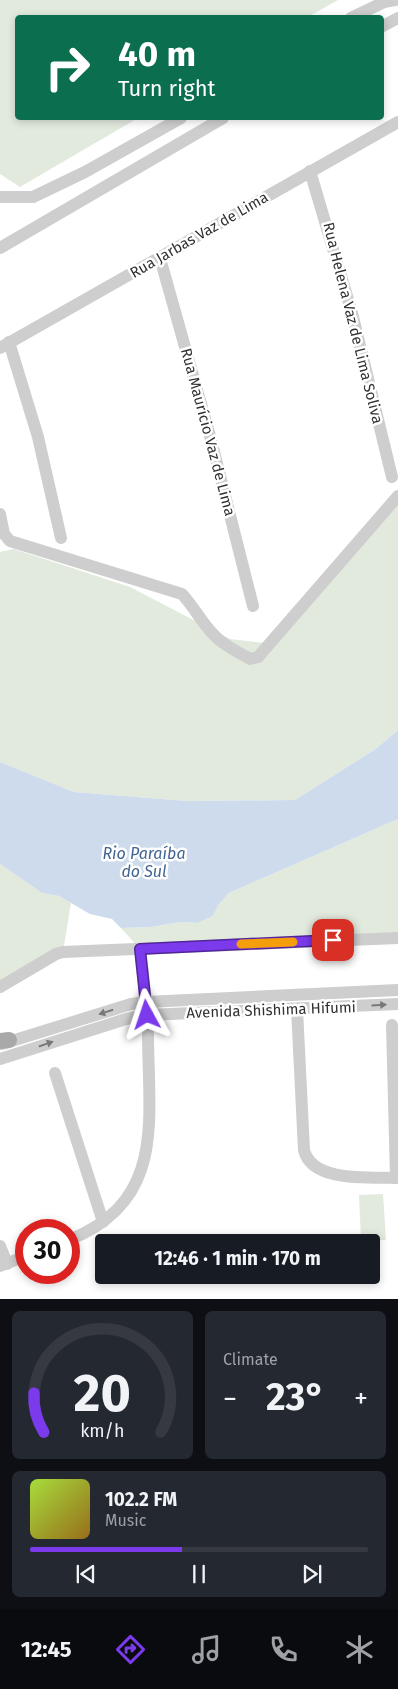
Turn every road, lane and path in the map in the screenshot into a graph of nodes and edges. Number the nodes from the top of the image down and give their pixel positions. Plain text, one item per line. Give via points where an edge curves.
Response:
1 (395, 0) edge
2 (357, 15) edge
3 (398, 18) edge
4 (384, 25) edge
5 (177, 120) edge
6 (220, 120) edge
7 (398, 122) edge
8 (310, 170) junction
9 (0, 197) edge
10 (0, 248) edge
11 (160, 258) junction
12 (5, 345) edge
13 (392, 477) dead end
14 (398, 496) edge
15 (0, 514) edge
16 (61, 538) dead end
17 (253, 606) dead end
18 (398, 938) edge
19 (140, 949) junction
20 (0, 987) edge
21 (398, 990) edge
22 (146, 1002) junction
23 (398, 1004) edge
24 (297, 1009) junction
25 (147, 1015) junction
26 (392, 1025) dead end
27 (148, 1032) dead end
28 (3, 1042) edge
29 (0, 1059) edge
30 (55, 1073) dead end
31 (397, 1178) edge
32 (103, 1222) junction
33 (80, 1234) edge
34 (0, 1246) edge
35 (15, 1260) edge
36 (3, 1265) edge

1 - 2 street
3 - 4 street
5 - 9 street via 33,198
6 - 10 street
7 - 8 street, Rua Jarbas Vaz de Lima
8 - 11 street, Rua Jarbas Vaz de Lima
8 - 13 street, Rua Helena Vaz de Lima Soliva via 352,313
11 - 12 street, Rua Jarbas Vaz de Lima
11 - 17 street, Rua Maurício Vaz de Lima
12 - 16 street via 38,437
14 - 15 street via 258,657 250,659 212,634 182,594 10,540 4,534
18 - 19 street
19 - 20 street via 63,952
19 - 22 street
21 - 22 street, Avenida Shishima Hifumi
22 - 25 street
22 -> 28 street, Avenida Shishima Hifumi
24 -> 23 street, Avenida Shishima Hifumi
24 - 25 street, Avenida Shishima Hifumi
24 - 31 street via 304,1150 308,1161 317,1170 328,1174
29 -> 25 street, Avenida Shishima Hifumi
26 - 31 street
27 - 32 street via 149,1134 145,1162 128,1198
30 - 32 street
32 - 33 street
34 - 36 street
35 - 36 street

